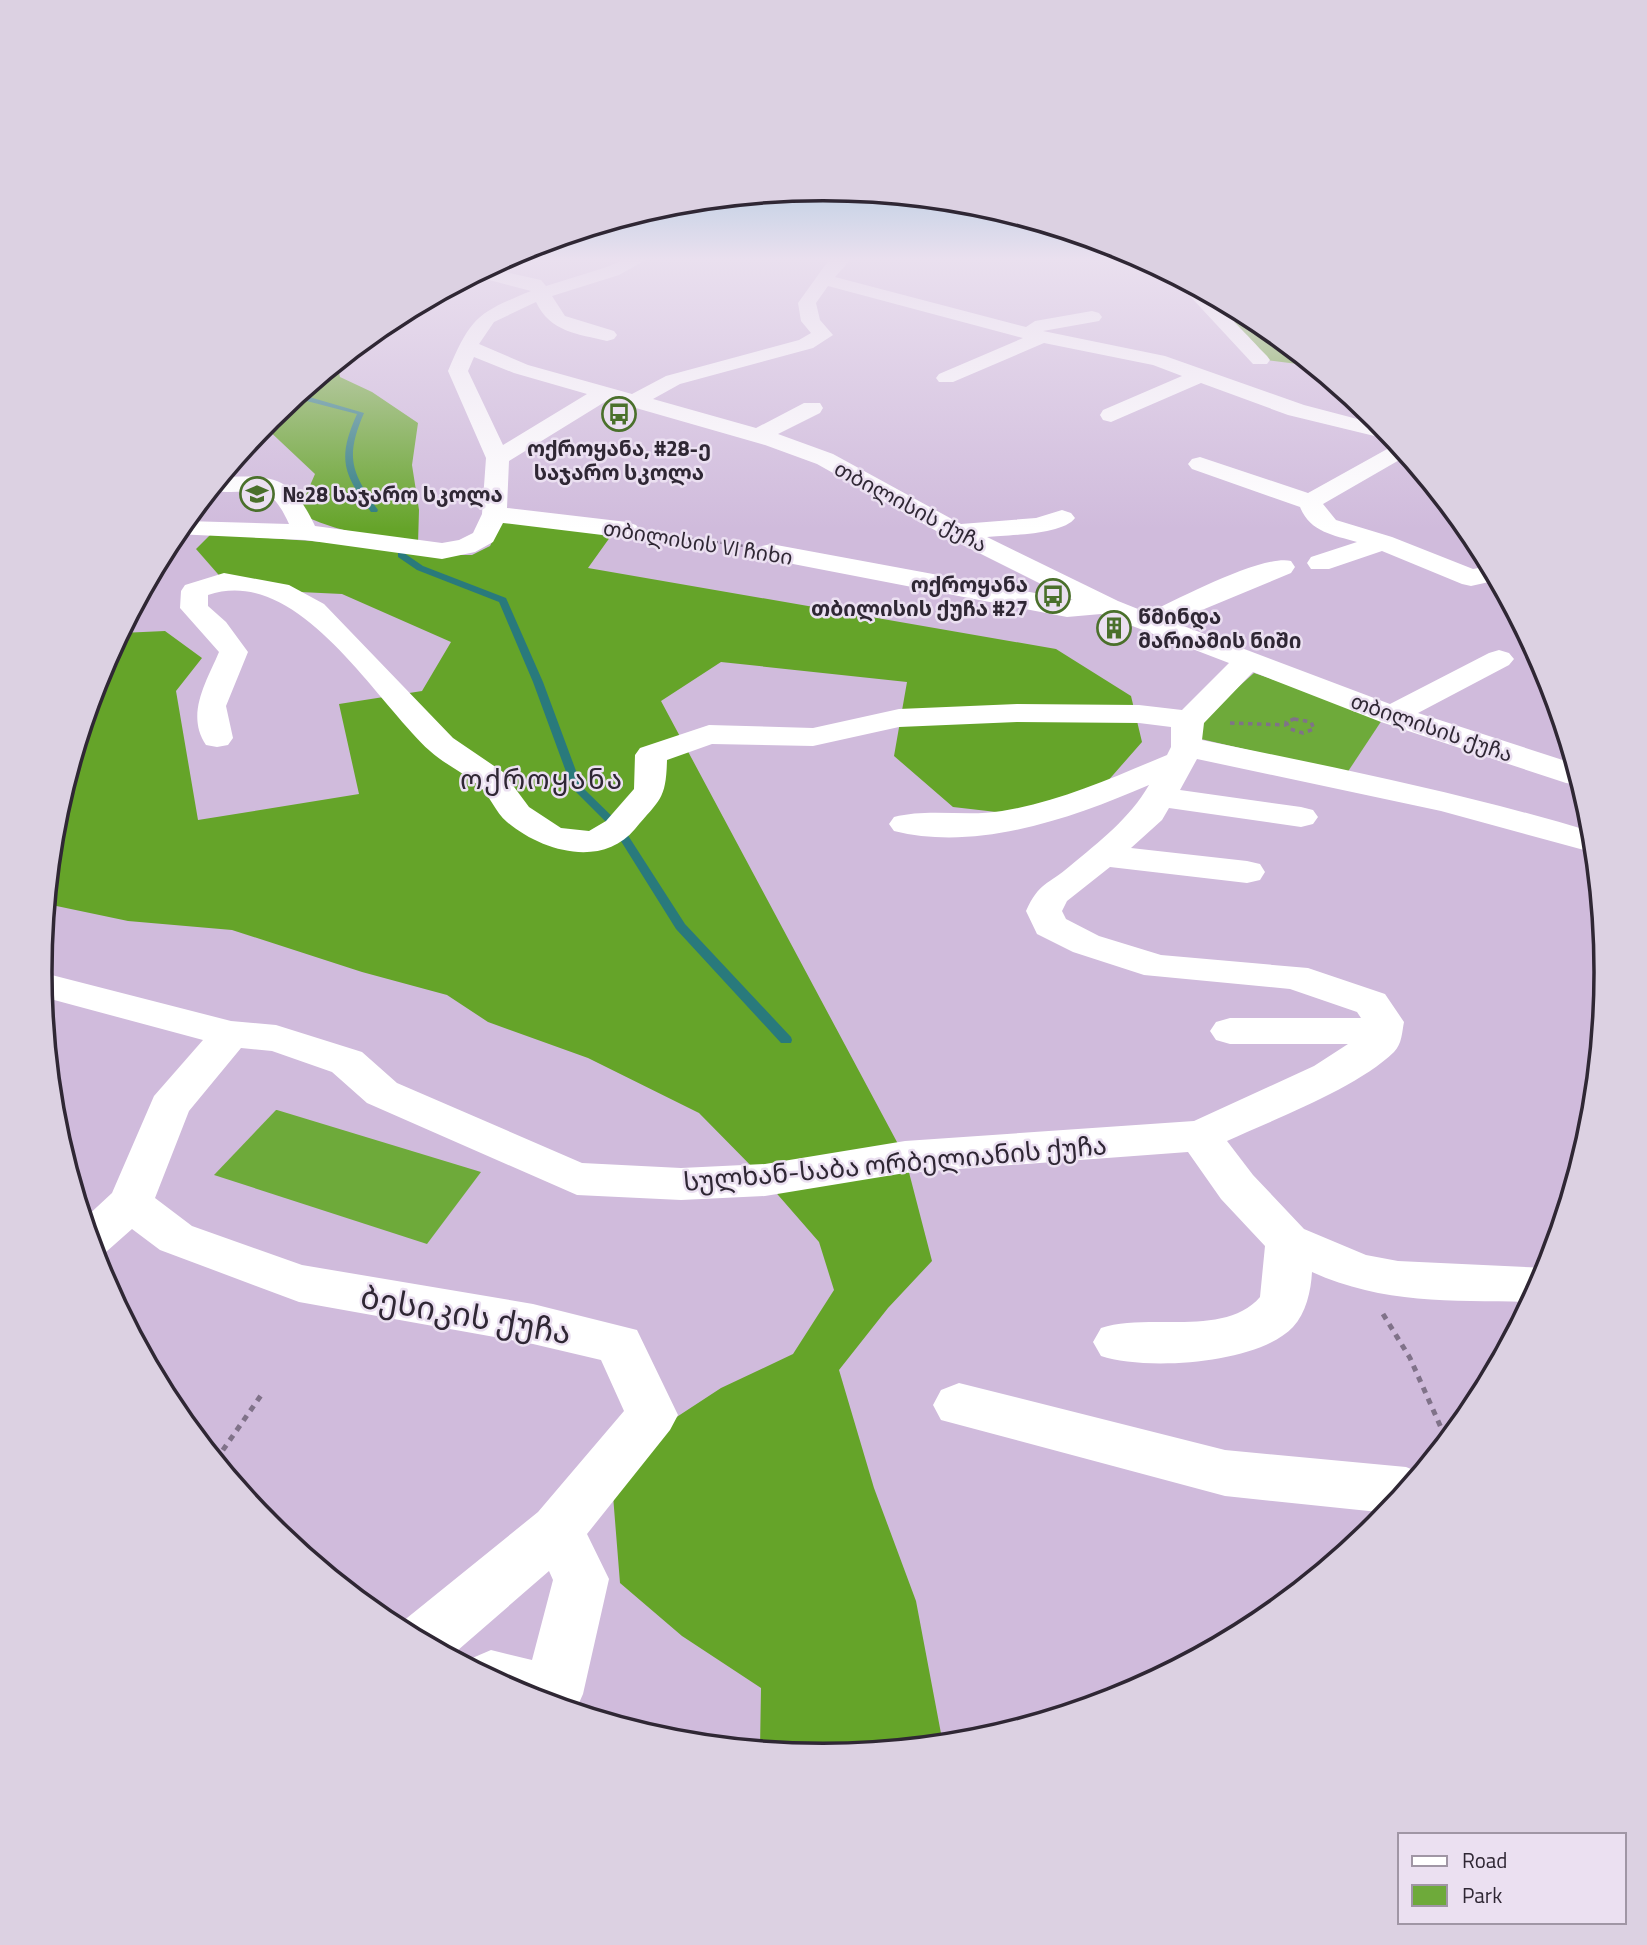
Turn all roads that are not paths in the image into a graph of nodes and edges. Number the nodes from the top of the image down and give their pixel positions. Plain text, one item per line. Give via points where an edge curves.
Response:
1 (468, 347) edge
2 (470, 348) edge
3 (792, 348) edge
4 (1017, 348) edge
5 (1096, 348) edge
6 (1248, 348) edge
7 (1260, 360) dead end
8 (1199, 376) junction
9 (946, 378) dead end
10 (604, 394) junction
11 (632, 402) junction
12 (813, 408) dead end
13 (1111, 415) dead end
14 (1372, 430) edge
15 (758, 436) junction
16 (1394, 454) edge
17 (498, 458) junction
18 (1200, 464) dead end
19 (227, 484) edge
20 (1310, 502) junction
21 (494, 514) junction
22 (1062, 518) dead end
23 (193, 528) edge
24 (627, 530) road end
25 (305, 532) junction
26 (956, 532) junction
27 (1383, 542) junction
28 (771, 552) road end
29 (1320, 563) dead end
30 (1282, 567) dead end
31 (1482, 575) edge
32 (1108, 607) junction
33 (1148, 623) junction
34 (1499, 659) dead end
35 (1247, 662) junction
36 (1392, 715) junction
37 (1174, 728) junction
38 (217, 738) dead end
39 (1568, 773) edge
40 (1159, 797) junction
41 (1301, 817) dead end
42 (906, 824) dead end
43 (1583, 839) edge
44 (1104, 856) junction
45 (1247, 872) dead end
46 (53, 987) edge
47 (1230, 1031) dead end
48 (1382, 1031) junction
49 (231, 1034) junction
50 (1200, 1136) junction
51 (130, 1203) junction
52 (98, 1233) edge
53 (1287, 1241) junction
54 (1529, 1284) edge
55 (1118, 1342) dead end
56 (959, 1405) dead end
57 (1395, 1490) edge
58 (557, 1530) junction
59 (431, 1636) edge
60 (550, 1693) edge

1 - 17 street via 458,371
2 - 10 street, თბილისის ქუჩა
3 - 11 street via 673,380
4 - 9 street
5 - 8 street via 1158,360
6 - 7 street
8 - 13 street
8 - 14 street via 1296,410
10 - 11 street, თბილისის ქუჩა
10 - 17 street
11 - 15 street, თბილისის ქუჩა
12 - 15 street
15 - 26 street, თბილისის ქუჩა via 825,459
16 - 20 street
17 - 21 street
18 - 20 street
19 - 25 street via 262,486 285,494
20 - 27 street via 1326,525
21 - 24 street, თბილისის VI ჩიხი
21 - 25 street via 484,537 466,547 442,551
22 - 26 street via 1038,525
23 - 25 street
26 - 32 street, თბილისის ქუჩა
27 - 29 street
27 - 31 street
28 - 32 street, თბილისის VI ჩიხი via 1068,609
30 - 33 street
32 - 33 street, თბილისის ქუჩა
33 - 35 street, თბილისის ქუჩა
34 - 36 street
35 - 36 street, თბილისის ქუჩა
35 - 37 street
36 - 39 street, თბილისის ქუჩა
37 - 38 street via 1017,713 899,718 813,737 709,734 651,755 650,790 618,828 595,842 552,838 517,814 491,779 442,745 314,610 279,592 224,581 195,591 194,608 234,652 211,706
37 - 40 street
37 - 42 street via 1126,783 1039,813 977,825
37 - 43 street via 1335,778
40 - 41 street
40 - 44 street via 1150,813
44 - 45 street
44 - 48 street via 1051,895 1044,911 1050,926 1086,944 1158,967 1294,977 1371,1003 1384,1022
46 - 49 street, სულხან-საბა ორბელიანის ქუჩა
47 - 48 street
48 - 50 street via 1381,1042 1329,1076
49 - 50 street, სულხან-საბა ორბელიანის ქუჩა via 276,1038 347,1062 382,1093 577,1179 681,1184 765,1180 905,1157
49 - 51 street via 169,1106
50 - 53 street
51 - 52 street
51 - 58 street, ბესიკის ქუჩა via 176,1238 299,1283 533,1324 619,1344 652,1415
53 - 54 street via 1358,1272 1398,1280
53 - 55 street via 1291,1273 1276,1313 1252,1330 1171,1345
56 - 57 street via 1224,1473
58 - 59 street, ბესიკის ქუჩა
58 - 60 street via 581,1579

